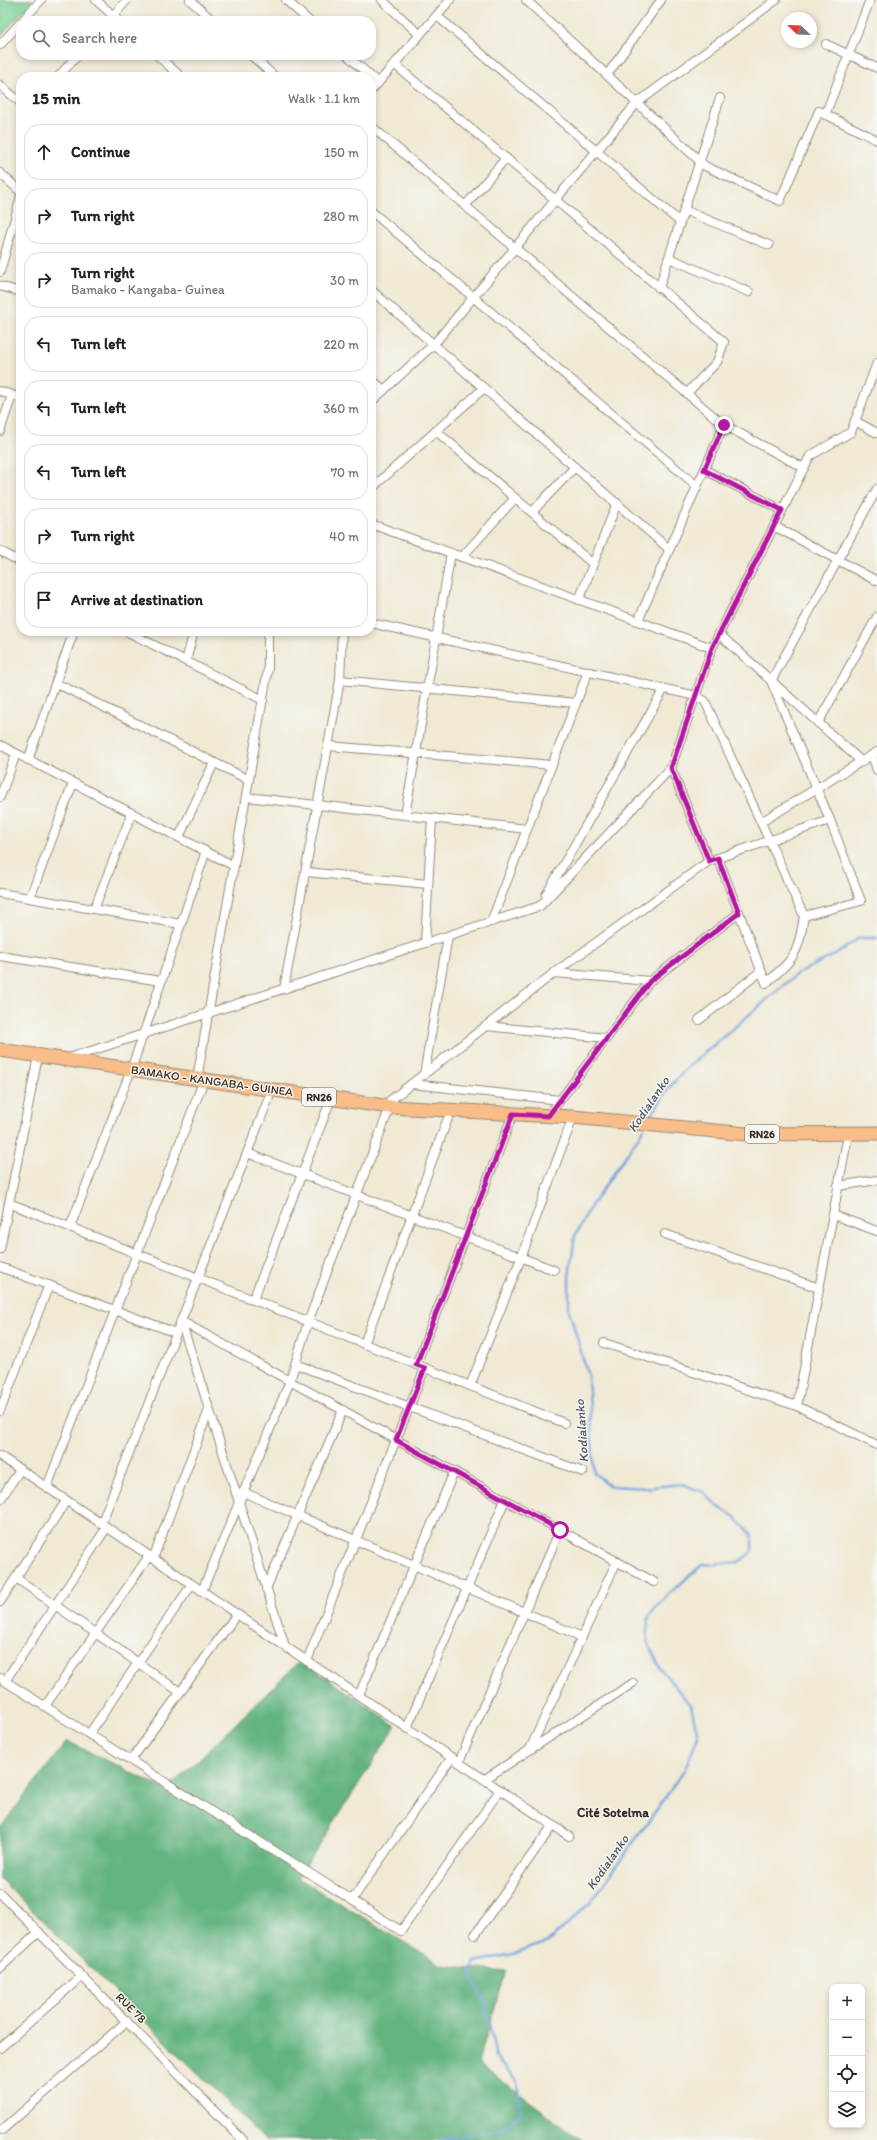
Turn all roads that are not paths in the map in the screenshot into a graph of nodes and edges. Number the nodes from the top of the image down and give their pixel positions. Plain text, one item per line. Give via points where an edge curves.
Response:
1 (41, 0) edge
2 (96, 0) edge
3 (127, 0) edge
4 (190, 0) edge
5 (286, 0) edge
6 (382, 0) edge
7 (450, 0) edge
8 (526, 0) edge
9 (661, 0) edge
10 (776, 0) edge
11 (870, 0) edge
12 (26, 16) edge
13 (110, 16) edge
14 (115, 16) edge
15 (208, 16) edge
16 (304, 16) edge
17 (437, 16) junction
18 (16, 27) edge
19 (420, 35) junction
20 (826, 44) dead end
21 (0, 45) edge
22 (849, 55) junction
23 (73, 60) edge
24 (162, 60) edge
25 (256, 60) edge
26 (353, 60) edge
27 (394, 64) junction
28 (877, 68) edge
29 (63, 72) edge
30 (176, 72) edge
31 (270, 72) edge
32 (366, 72) edge
33 (607, 75) junction
34 (378, 83) joint
35 (0, 85) edge
36 (376, 85) edge
37 (720, 98) dead end
38 (16, 99) edge
39 (637, 103) junction
40 (825, 115) junction
41 (376, 130) edge
42 (877, 140) edge
43 (596, 151) junction
44 (506, 158) junction
45 (700, 161) junction
46 (0, 173) edge
47 (16, 187) edge
48 (555, 200) junction
49 (465, 206) junction
50 (684, 210) junction
51 (16, 212) edge
52 (376, 215) edge
53 (680, 222) junction
54 (769, 245) dead end
55 (515, 248) junction
56 (2, 257) edge
57 (669, 258) junction
58 (0, 272) edge
59 (0, 286) edge
60 (660, 288) junction
61 (16, 291) edge
62 (749, 292) dead end
63 (376, 294) edge
64 (473, 297) junction
65 (434, 344) junction
66 (877, 363) edge
67 (376, 383) edge
68 (484, 388) junction
69 (384, 390) junction
70 (0, 391) edge
71 (687, 394) junction
72 (12, 395) junction
73 (16, 396) edge
74 (376, 397) edge
75 (855, 421) junction
76 (724, 425) junction
77 (0, 431) edge
78 (436, 431) junction
79 (877, 433) edge
80 (575, 467) junction
81 (804, 468) junction
82 (704, 470) junction
83 (376, 485) edge
84 (697, 486) junction
85 (877, 489) edge
86 (516, 498) junction
87 (617, 503) junction
88 (782, 510) junction
89 (532, 512) junction
90 (376, 526) edge
91 (774, 526) junction
92 (670, 549) junction
93 (0, 551) edge
94 (451, 553) junction
95 (462, 557) junction
96 (16, 559) edge
97 (838, 560) junction
98 (593, 564) junction
99 (877, 581) edge
100 (579, 600) junction
101 (877, 617) edge
102 (638, 621) junction
103 (376, 623) edge
104 (719, 634) junction
105 (72, 636) edge
106 (136, 636) edge
107 (193, 636) edge
108 (268, 636) edge
109 (342, 636) edge
110 (436, 637) junction
111 (712, 648) junction
112 (186, 661) junction
113 (588, 672) junction
114 (340, 680) junction
115 (771, 681) junction
116 (56, 683) junction
117 (426, 688) junction
118 (664, 689) junction
119 (696, 696) junction
120 (263, 700) junction
121 (576, 703) junction
122 (818, 723) junction
123 (0, 745) edge
124 (329, 746) junction
125 (415, 753) junction
126 (16, 754) junction
127 (874, 754) edge
128 (28, 760) junction
129 (862, 762) junction
130 (214, 763) junction
131 (552, 765) junction
132 (671, 768) junction
133 (877, 770) edge
134 (249, 780) junction
135 (73, 783) junction
136 (817, 788) junction
137 (0, 797) edge
138 (246, 797) junction
139 (319, 805) junction
140 (132, 813) junction
141 (405, 815) junction
142 (432, 818) junction
143 (830, 820) junction
144 (761, 822) junction
145 (527, 829) junction
146 (179, 837) junction
147 (769, 841) junction
148 (206, 851) junction
149 (718, 858) junction
150 (709, 861) junction
151 (234, 866) junction
152 (306, 872) junction
153 (428, 884) junction
154 (0, 893) edge
155 (30, 898) junction
156 (540, 906) junction
157 (94, 909) junction
158 (739, 913) junction
159 (804, 916) junction
160 (491, 922) junction
161 (181, 924) junction
162 (448, 936) junction
163 (425, 943) junction
164 (0, 956) edge
165 (761, 971) junction
166 (554, 973) junction
167 (161, 981) junction
168 (650, 981) junction
169 (284, 989) junction
170 (208, 1013) junction
171 (699, 1020) dead end
172 (486, 1026) junction
173 (142, 1035) junction
174 (607, 1038) junction
175 (0, 1050) edge
176 (38, 1056) junction
177 (65, 1060) junction
178 (131, 1070) junction
179 (424, 1075) junction
180 (200, 1080) junction
181 (412, 1084) junction
182 (272, 1090) junction
183 (331, 1099) junction
184 (560, 1100) junction
185 (387, 1106) junction
186 (451, 1110) junction
187 (513, 1114) junction
188 (548, 1116) junction
189 (573, 1117) junction
190 (877, 1133) edge
191 (848, 1135) junction
192 (247, 1153) junction
193 (302, 1174) junction
194 (877, 1180) edge
195 (838, 1186) junction
196 (356, 1195) junction
197 (9, 1203) junction
198 (833, 1215) junction
199 (412, 1216) junction
200 (70, 1227) junction
201 (877, 1231) edge
202 (665, 1234) dead end
203 (466, 1237) junction
204 (0, 1249) edge
205 (137, 1254) junction
206 (521, 1258) junction
207 (0, 1267) edge
208 (554, 1270) dead end
209 (198, 1278) junction
210 (49, 1285) junction
211 (819, 1288) junction
212 (253, 1300) junction
213 (115, 1310) junction
214 (181, 1321) junction
215 (308, 1322) junction
216 (176, 1333) junction
217 (604, 1343) dead end
218 (364, 1344) junction
219 (295, 1364) junction
220 (416, 1365) junction
221 (425, 1368) junction
222 (290, 1381) junction
223 (470, 1386) junction
224 (797, 1406) junction
225 (409, 1407) junction
226 (209, 1410) junction
227 (343, 1410) junction
228 (0, 1411) edge
229 (564, 1423) dead end
230 (396, 1440) junction
231 (877, 1445) edge
232 (0, 1456) edge
233 (20, 1470) junction
234 (454, 1472) junction
235 (583, 1472) dead end
236 (47, 1488) junction
237 (243, 1492) junction
238 (0, 1500) edge
239 (505, 1500) junction
240 (66, 1501) junction
241 (238, 1503) junction
242 (298, 1515) junction
243 (104, 1526) junction
244 (560, 1530) junction
245 (356, 1540) junction
246 (151, 1557) junction
247 (617, 1561) junction
248 (415, 1565) junction
249 (16, 1578) junction
250 (654, 1582) dead end
251 (192, 1584) junction
252 (468, 1588) junction
253 (266, 1589) junction
254 (202, 1591) junction
255 (0, 1602) edge
256 (55, 1605) junction
257 (525, 1612) junction
258 (236, 1614) junction
259 (96, 1633) junction
260 (582, 1637) junction
261 (285, 1646) junction
262 (307, 1661) junction
263 (138, 1663) junction
264 (3, 1680) edge
265 (633, 1684) dead end
266 (180, 1692) junction
267 (359, 1696) junction
268 (45, 1706) junction
269 (407, 1728) junction
270 (89, 1734) junction
271 (530, 1749) junction
272 (452, 1757) junction
273 (131, 1760) junction
274 (459, 1762) junction
275 (484, 1779) junction
276 (500, 1790) junction
277 (553, 1825) junction
278 (569, 1836) dead end
279 (0, 1893) edge
280 (352, 1900) junction
281 (38, 1932) junction
282 (475, 1935) dead end
283 (0, 1968) edge
284 (82, 1976) junction
285 (127, 2021) junction
286 (0, 2048) edge
287 (2, 2130) dead end
288 (243, 2140) edge

1 - 12 street
2 - 13 street
3 - 14 street
4 - 15 street
5 - 16 street
6 - 19 street
7 - 17 street
8 - 33 street
9 - 33 street
10 - 39 street
11 - 22 street
17 - 19 street
17 - 43 street
18 - 21 street
19 - 27 street
20 - 22 street
22 - 28 street
22 - 40 street
23 - 29 street
24 - 30 street
25 - 31 street
26 - 32 street
27 - 34 street
27 - 44 street
33 - 39 street
34 - 36 street
35 - 38 street
37 - 45 street
39 - 43 street
39 - 45 street
40 - 42 street
40 - 45 street via 819,111 780,201 705,166
41 - 49 street
43 - 48 street
43 - 53 street
44 - 48 street
44 - 49 street
45 - 50 street
46 - 47 street
48 - 55 street
48 - 60 street
49 - 55 street
50 - 53 street
50 - 54 street
51 - 56 street
52 - 64 street
53 - 57 street
55 - 64 street
55 - 71 street
56 - 58 street
57 - 60 street
57 - 62 street
59 - 61 street
60 - 71 street via 724,342 716,362
63 - 65 street
64 - 65 street
64 - 84 street
65 - 68 street
65 - 69 street
66 - 75 street
67 - 69 street
68 - 78 street
68 - 80 street
69 - 74 street
70 - 72 street
71 - 76 street
72 - 73 street
72 - 77 street
75 - 79 street
75 - 81 street via 851,432 810,456
76 - 81 street
76 - 82 street
78 - 83 street
78 - 86 street
80 - 87 street
80 - 89 street
81 - 88 street
82 - 84 street
82 - 88 street
84 - 92 street
85 - 97 street
86 - 89 street
86 - 95 street
87 - 92 street
87 - 98 street
88 - 91 street
89 - 98 street
90 - 94 street
91 - 97 street
91 - 104 street
92 - 102 street
93 - 96 street
94 - 95 street
94 - 110 street
95 - 100 street
97 - 99 street
97 - 115 street
98 - 100 street
100 - 102 street
101 - 122 street
102 - 111 street
103 - 110 street
104 - 111 street
104 - 115 street
105 - 116 street
106 - 112 street
107 - 112 street
108 - 120 street via 268,669
109 - 114 street
110 - 113 street
110 - 117 street
111 - 119 street
112 - 120 street
113 - 118 street
113 - 121 street
114 - 117 street
114 - 124 street
115 - 122 street
115 - 136 street
116 - 128 street
116 - 130 street
117 - 121 street
117 - 125 street
118 - 119 street
118 - 156 street
119 - 132 street
119 - 144 street via 705,701
120 - 134 street
121 - 131 street
122 - 129 street
123 - 126 street
124 - 125 street
124 - 139 street
125 - 131 street
125 - 141 street
126 - 128 street
126 - 137 street
127 - 129 street
127 - 133 street
128 - 135 street
129 - 136 street
130 - 134 street
130 - 146 street
131 - 145 street
132 - 150 street
132 - 156 street
134 - 138 street
135 - 140 street
135 - 155 street
136 - 143 street
136 - 144 street
138 - 139 street
138 - 151 street
139 - 141 street
139 - 152 street
140 - 146 street
140 - 157 street
141 - 142 street
142 - 145 street
142 - 153 street
143 - 147 street
143 - 159 street via 861,901
144 - 147 street
145 - 160 street
146 - 148 street
147 - 149 street
147 - 159 street
148 - 151 street
148 - 161 street
149 - 150 street
149 - 158 street
150 - 166 street
151 - 170 street
152 - 153 street
152 - 169 street
153 - 163 street
154 - 155 street
155 - 157 street
156 - 160 street
157 - 161 street
158 - 165 street
158 - 168 street
159 - 165 street via 800,943 791,961 766,983
160 - 162 street
161 - 167 street
162 - 163 street
162 - 179 street
163 - 169 street
164 - 167 street
165 - 171 street
166 - 168 street
166 - 172 street
167 - 173 street
168 - 174 street
169 - 170 street
170 - 173 street
170 - 180 street
172 - 174 street
172 - 179 street
173 - 177 street
173 - 178 street
174 - 184 street
175 - 176 main road, BAMAKO - KANGABA- GUINEA / RN26
176 - 177 main road, BAMAKO - KANGABA- GUINEA / RN26
176 - 197 street
177 - 178 main road, BAMAKO - KANGABA- GUINEA / RN26
178 - 180 main road, BAMAKO - KANGABA- GUINEA / RN26
178 - 200 street
179 - 181 street
180 - 182 main road, BAMAKO - KANGABA- GUINEA / RN26
180 - 205 street
181 - 184 street
181 - 185 street
182 - 183 main road, BAMAKO - KANGABA- GUINEA / RN26
182 - 192 street
183 - 185 main road, BAMAKO - KANGABA- GUINEA / RN26
183 - 193 street
184 - 188 street
185 - 186 main road, BAMAKO - KANGABA- GUINEA / RN26
185 - 196 street
186 - 187 main road, BAMAKO - KANGABA- GUINEA / RN26
186 - 199 street
187 - 188 main road, BAMAKO - KANGABA- GUINEA / RN26
187 - 203 street
188 - 189 main road, BAMAKO - KANGABA- GUINEA / RN26
189 - 191 main road, BAMAKO - KANGABA- GUINEA / RN26 via 746,1134
189 - 206 street
190 - 191 main road, BAMAKO - KANGABA- GUINEA / RN26
191 - 195 street
192 - 193 street
192 - 209 street
193 - 196 street
193 - 212 street
194 - 195 street
195 - 198 street
196 - 199 street
196 - 215 street
197 - 200 street
197 - 204 street
198 - 201 street
198 - 211 street
199 - 203 street
199 - 218 street
200 - 205 street
202 - 211 street
203 - 206 street
203 - 220 street
205 - 209 street
205 - 213 street
206 - 208 street
206 - 223 street
207 - 210 street
209 - 212 street
209 - 214 street
210 - 213 street
210 - 228 street
211 - 224 street
212 - 215 street
213 - 216 street
213 - 236 street
214 - 216 street
214 - 222 street
214 - 226 street
215 - 218 street
215 - 219 street
216 - 243 street
217 - 224 street
218 - 220 street
219 - 222 street
219 - 225 street
220 - 221 street
221 - 223 street
221 - 225 street
222 - 227 street
222 - 237 street
223 - 229 street
224 - 231 street
225 - 230 street
225 - 235 street
226 - 241 street
226 - 246 street
227 - 230 street
227 - 242 street
230 - 234 street
230 - 245 street
232 - 233 street
233 - 236 street
233 - 238 street
234 - 239 street
234 - 248 street
236 - 240 street
237 - 241 street
237 - 242 street
239 - 244 street
239 - 252 street
240 - 243 street
240 - 249 street
241 - 253 street
241 - 254 street
242 - 245 street
242 - 253 street
243 - 246 street
243 - 256 street
244 - 247 street
244 - 257 street
245 - 248 street
245 - 262 street
246 - 251 street
246 - 259 street
247 - 250 street
247 - 260 street
248 - 252 street
248 - 267 street
249 - 255 street
249 - 256 street
251 - 254 street
251 - 263 street
252 - 257 street
252 - 269 street
253 - 261 street
254 - 258 street
256 - 259 street
256 - 264 street
257 - 260 street
257 - 274 street
258 - 261 street
258 - 266 street
259 - 263 street
259 - 268 street
260 - 271 street
261 - 262 street
262 - 267 street
263 - 266 street
263 - 270 street
264 - 268 street
265 - 271 street
266 - 273 street
267 - 269 street
268 - 270 street
269 - 272 street
270 - 273 street
271 - 275 street
272 - 274 street
272 - 280 street
273 - 280 street
274 - 275 street
275 - 276 street
276 - 277 street
276 - 280 street via 401,1931
277 - 278 street
277 - 282 street
279 - 281 street, RUE 78
281 - 283 street
281 - 284 street, RUE 78
284 - 285 street, RUE 78
284 - 286 street
285 - 287 street
285 - 288 street, RUE 78

